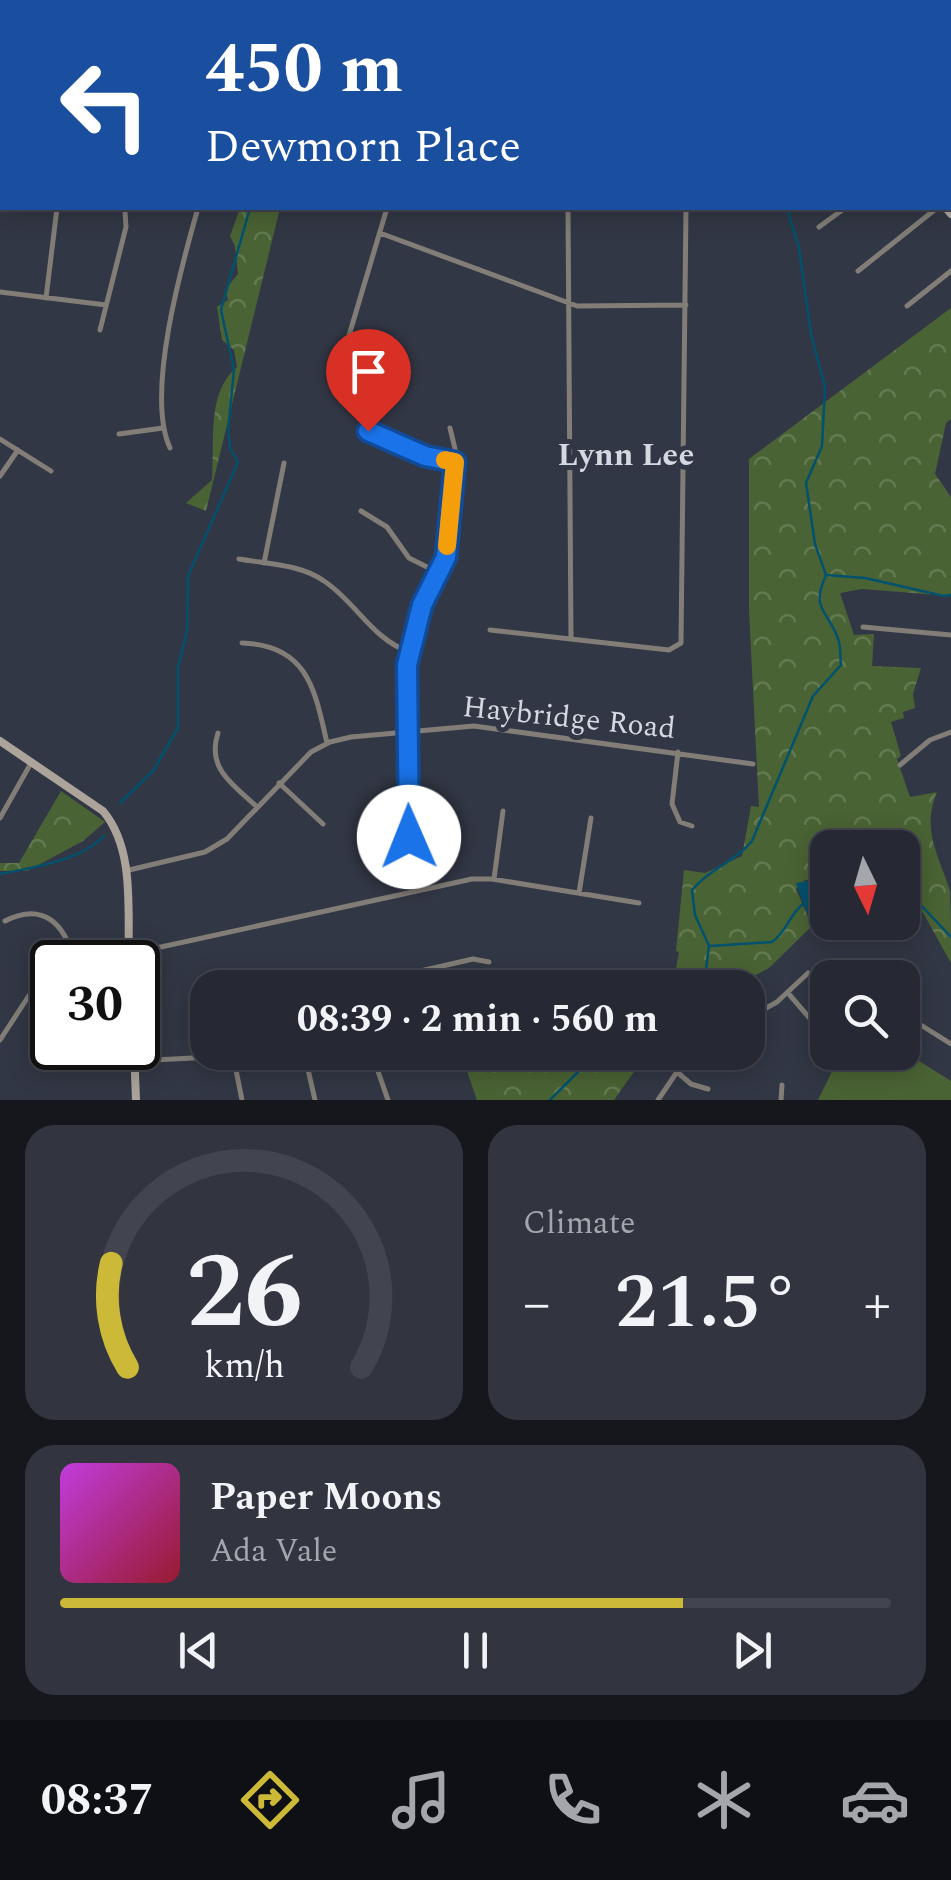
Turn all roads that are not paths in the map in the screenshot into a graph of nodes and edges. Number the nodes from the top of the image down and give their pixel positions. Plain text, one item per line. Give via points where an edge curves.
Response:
1 (57, 210) edge
2 (198, 210) edge
3 (386, 210) edge
4 (568, 210) edge
5 (686, 210) edge
6 (842, 210) edge
7 (934, 210) edge
8 (126, 212) dead end
9 (819, 228) dead end
10 (380, 233) junction
11 (858, 271) dead end
12 (951, 271) edge
13 (0, 292) edge
14 (46, 298) junction
15 (568, 304) junction
16 (106, 305) junction
17 (686, 306) junction
18 (908, 306) dead end
19 (100, 330) dead end
20 (342, 359) dead end
21 (163, 428) junction
22 (450, 428) dead end
23 (368, 431) dead end
24 (119, 434) dead end
25 (0, 440) edge
26 (170, 448) dead end
27 (18, 450) junction
28 (284, 462) dead end
29 (455, 462) junction
30 (51, 471) dead end
31 (0, 476) edge
32 (361, 511) dead end
33 (240, 560) dead end
34 (264, 563) junction
35 (439, 574) junction
36 (863, 628) dead end
37 (490, 630) dead end
38 (951, 635) edge
39 (572, 639) junction
40 (242, 643) dead end
41 (409, 652) junction
42 (408, 732) junction
43 (951, 732) edge
44 (218, 734) dead end
45 (0, 742) edge
46 (327, 743) junction
47 (678, 752) junction
48 (31, 763) junction
49 (753, 764) dead end
50 (900, 765) dead end
51 (279, 783) junction
52 (257, 807) junction
53 (502, 811) dead end
54 (0, 818) edge
55 (591, 818) dead end
56 (323, 824) dead end
57 (692, 826) dead end
58 (125, 870) junction
59 (494, 879) junction
60 (419, 889) junction
61 (579, 893) junction
62 (639, 903) dead end
63 (64, 913) dead end
64 (5, 921) dead end
65 (57, 922) junction
66 (68, 940) edge
67 (128, 940) edge
68 (160, 951) edge
69 (490, 962) dead end
70 (424, 970) edge
71 (808, 973) dead end
72 (788, 993) junction
73 (30, 994) edge
74 (765, 1007) edge
75 (810, 1019) edge
76 (920, 1025) edge
77 (3, 1028) edge
78 (0, 1040) edge
79 (951, 1044) edge
80 (190, 1057) edge
81 (160, 1058) edge
82 (134, 1070) edge
83 (236, 1070) edge
84 (307, 1070) edge
85 (379, 1070) edge
86 (677, 1072) joint
87 (782, 1085) dead end
88 (708, 1088) dead end
89 (136, 1100) edge
90 (242, 1100) edge
91 (316, 1100) edge
92 (388, 1100) edge
93 (658, 1100) edge
94 (781, 1100) edge

1 - 14 street
2 - 21 street via 166,354
3 - 10 street
4 - 15 street
5 - 17 street
6 - 9 street
7 - 11 street
8 - 16 street
10 - 15 street
10 - 20 street
12 - 18 street
13 - 14 street
14 - 16 street
15 - 17 street
15 - 39 street
16 - 19 street
17 - 39 street via 682,640 668,650
21 - 24 street
21 - 26 street
22 - 29 street
23 - 29 street
25 - 27 street
27 - 30 street
27 - 31 street
28 - 34 street
29 - 35 street
32 - 35 street via 386,527 409,558
33 - 34 street
34 - 41 street via 321,578 380,637
35 - 41 street
36 - 38 street
37 - 39 street
40 - 46 street via 280,650 309,680
41 - 42 street
42 - 46 street, Haybridge Road
42 - 47 street, Haybridge Road via 474,726
42 - 60 street via 409,837
43 - 50 street
44 - 52 street via 218,768
45 - 48 main road
46 - 51 street, Haybridge Road
47 - 49 street, Haybridge Road
47 - 57 street via 672,804 680,822
48 - 54 street
48 - 58 main road via 103,811 122,840
51 - 52 street, Haybridge Road
51 - 56 street
52 - 58 street, Haybridge Road via 213,848
53 - 59 street
55 - 61 street
58 - 67 main road
59 - 60 street
59 - 61 street
60 - 68 street
61 - 62 street
63 - 65 street
64 - 65 street via 33,915
65 - 66 street
69 - 70 street via 472,959
71 - 72 street
72 - 74 street
72 - 75 street
73 - 77 street
76 - 79 street
77 - 78 street
80 - 81 street
82 - 89 main road
83 - 90 street
84 - 91 street
85 - 92 street
86 - 88 street
86 - 93 street
87 - 94 street

